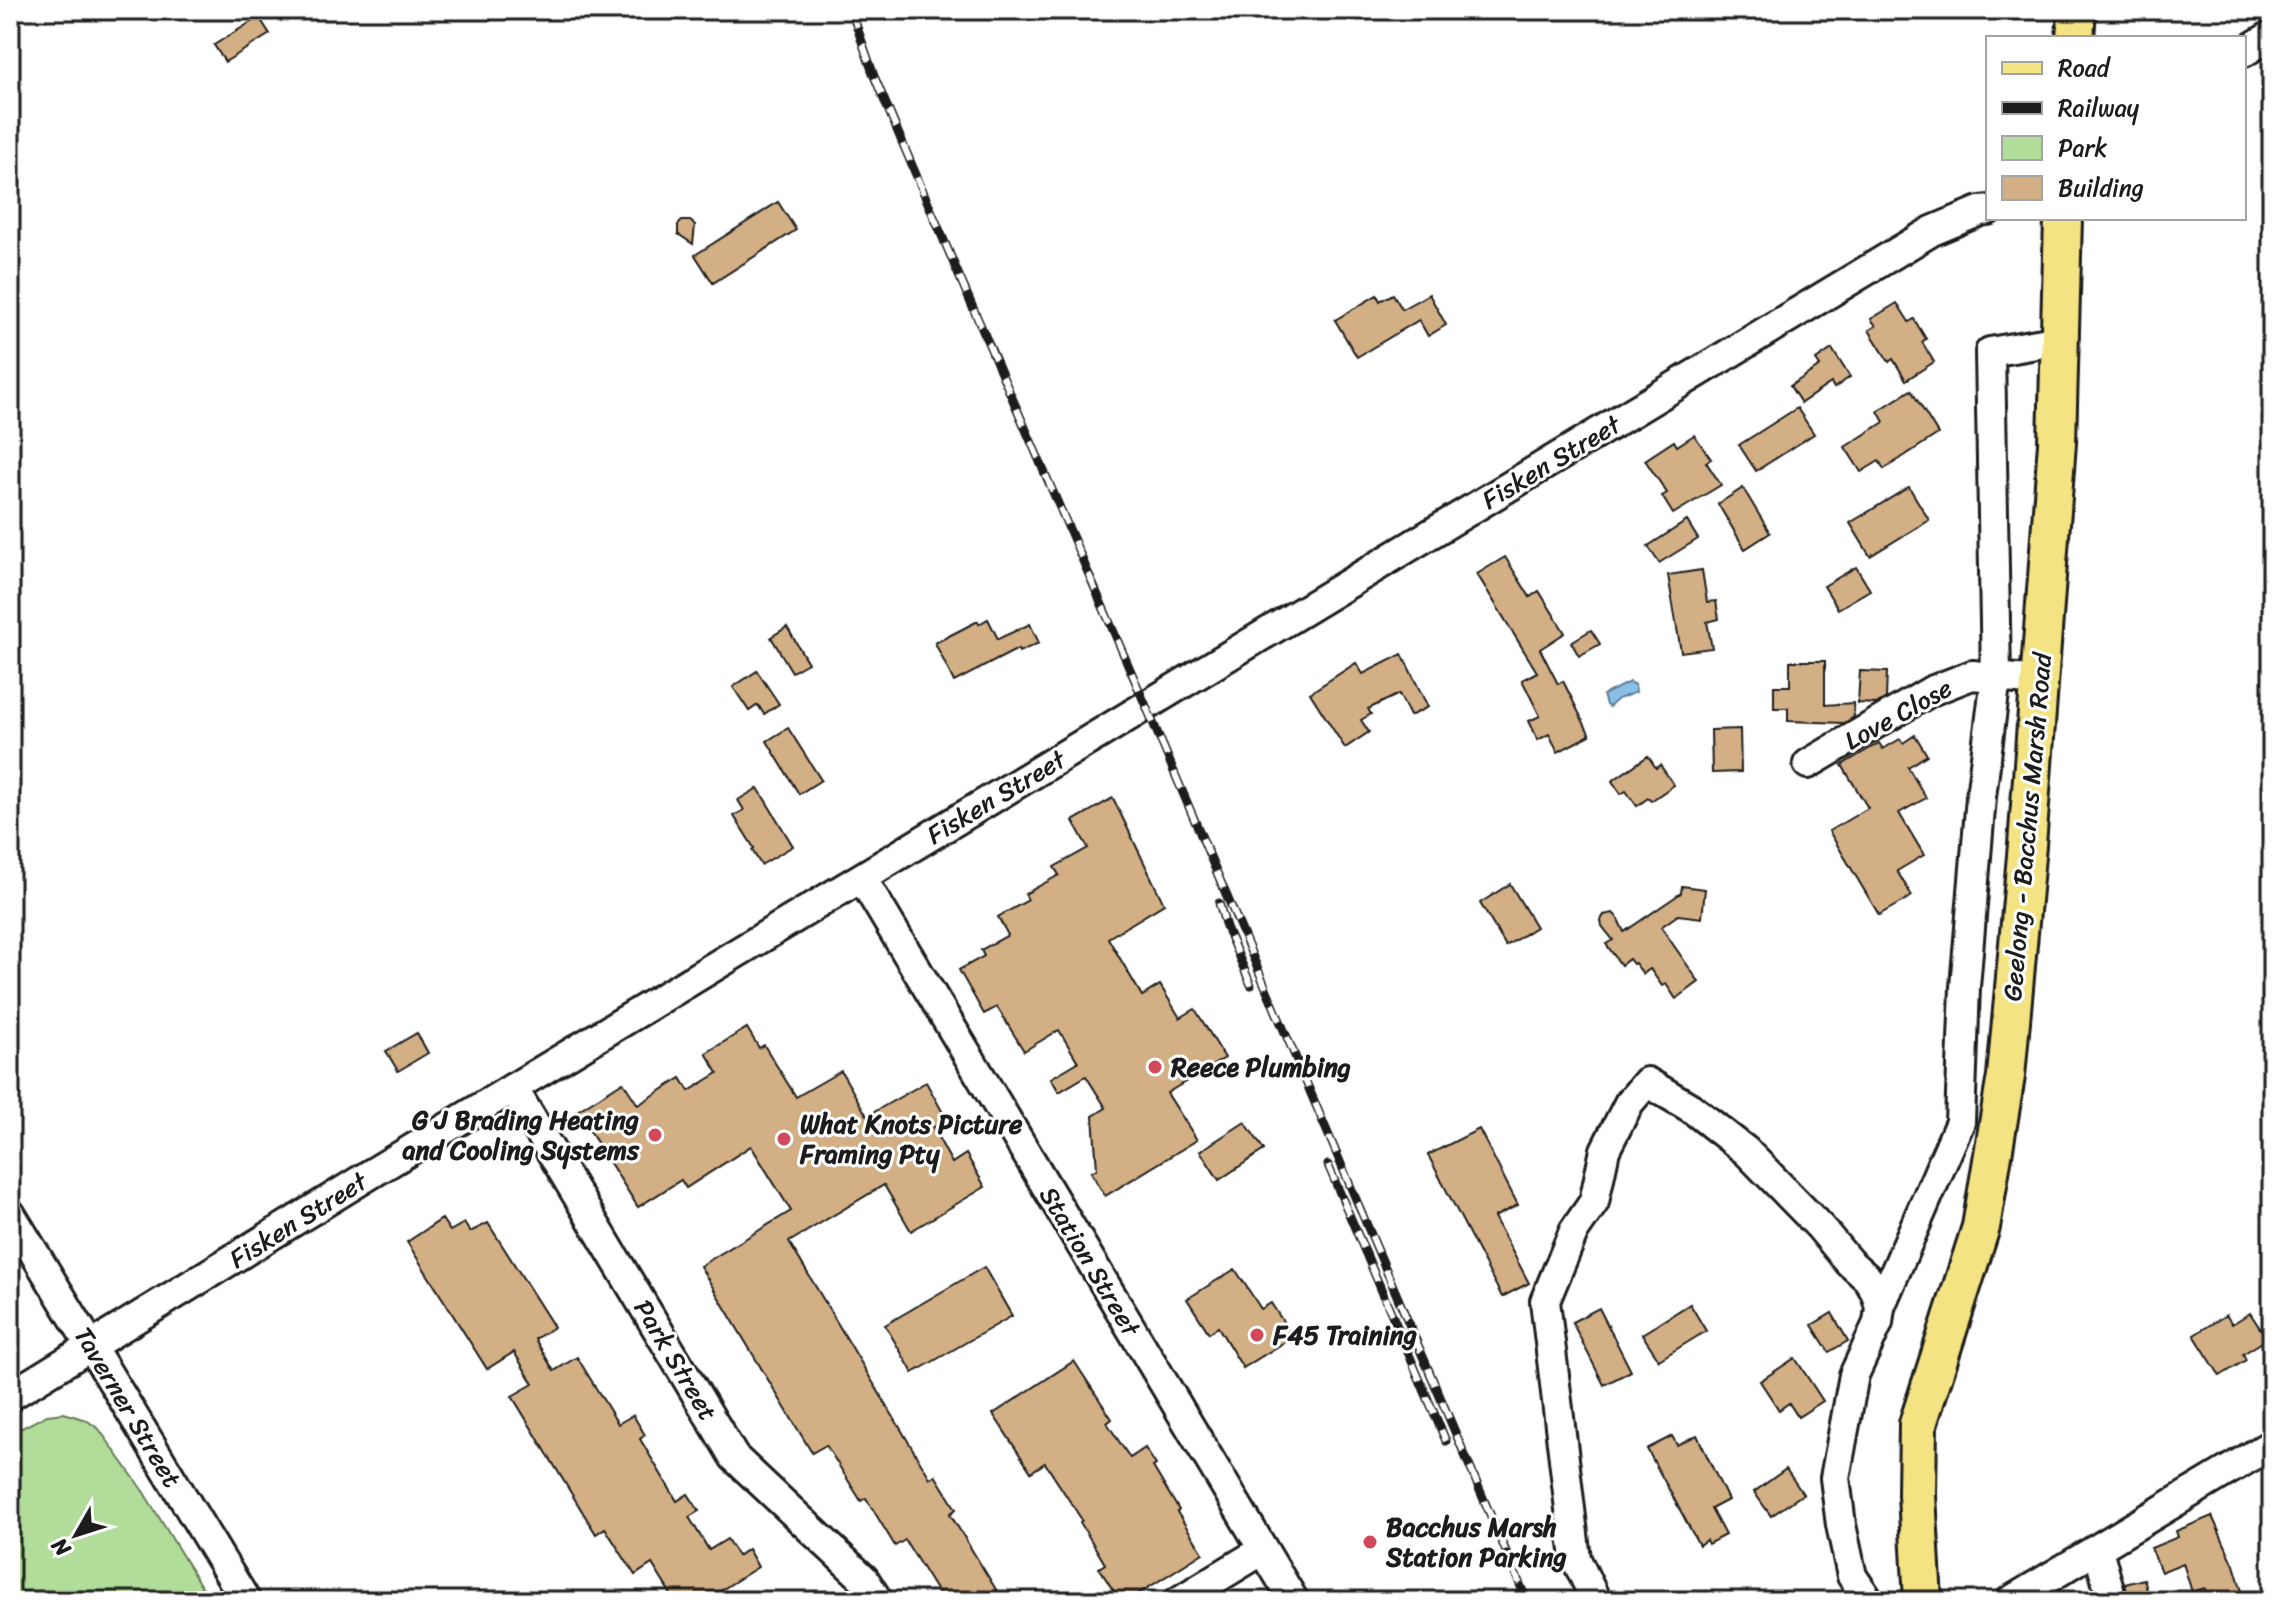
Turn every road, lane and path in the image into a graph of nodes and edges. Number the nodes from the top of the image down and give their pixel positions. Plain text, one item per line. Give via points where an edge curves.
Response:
1 (2077, 10) edge
2 (2272, 35) edge
3 (2075, 36) edge
4 (2246, 51) edge
5 (1986, 210) edge
6 (2063, 220) edge
7 (2060, 340) junction
8 (1996, 677) junction
9 (2039, 681) junction
10 (1808, 764) dead end
11 (862, 878) junction
12 (513, 1088) junction
13 (10, 1213) edge
14 (1880, 1307) junction
15 (91, 1347) junction
16 (10, 1396) edge
17 (2272, 1444) edge
18 (2098, 1549) junction
19 (1263, 1550) junction
20 (246, 1601) edge
21 (878, 1601) edge
22 (1179, 1601) edge
23 (1294, 1601) edge
24 (1596, 1601) edge
25 (1869, 1601) edge
26 (1923, 1601) edge
27 (2010, 1601) edge
28 (2112, 1601) edge

1 - 3 main road
2 - 4 street
5 - 11 street, Fisken Street via 1932,231
6 - 7 main road, Geelong - Bacchus Marsh Road
7 - 8 street via 1990,352
7 - 9 main road, Geelong - Bacchus Marsh Road
8 - 9 street, Love Close
8 - 10 street, Love Close via 1972,675 1931,691
8 - 14 street via 1965,987 1960,1122
9 - 26 main road, Geelong - Bacchus Marsh Road via 2006,1076 1981,1227 1918,1424
11 - 12 street, Fisken Street
11 - 19 street, Station Street
12 - 15 street, Fisken Street
12 - 21 street, Park Street via 734,1457 864,1579
13 - 15 street, Taverner Street
14 - 24 street via 1868,1279 1746,1151 1647,1082 1629,1103 1605,1150 1594,1202 1574,1231 1545,1301 1576,1559
14 - 25 street via 1854,1375 1835,1478 1852,1576
15 - 16 street, Fisken Street
15 - 20 street, Taverner Street
17 - 18 street
18 - 27 street
18 - 28 street
19 - 22 street
19 - 23 street, Station Street

